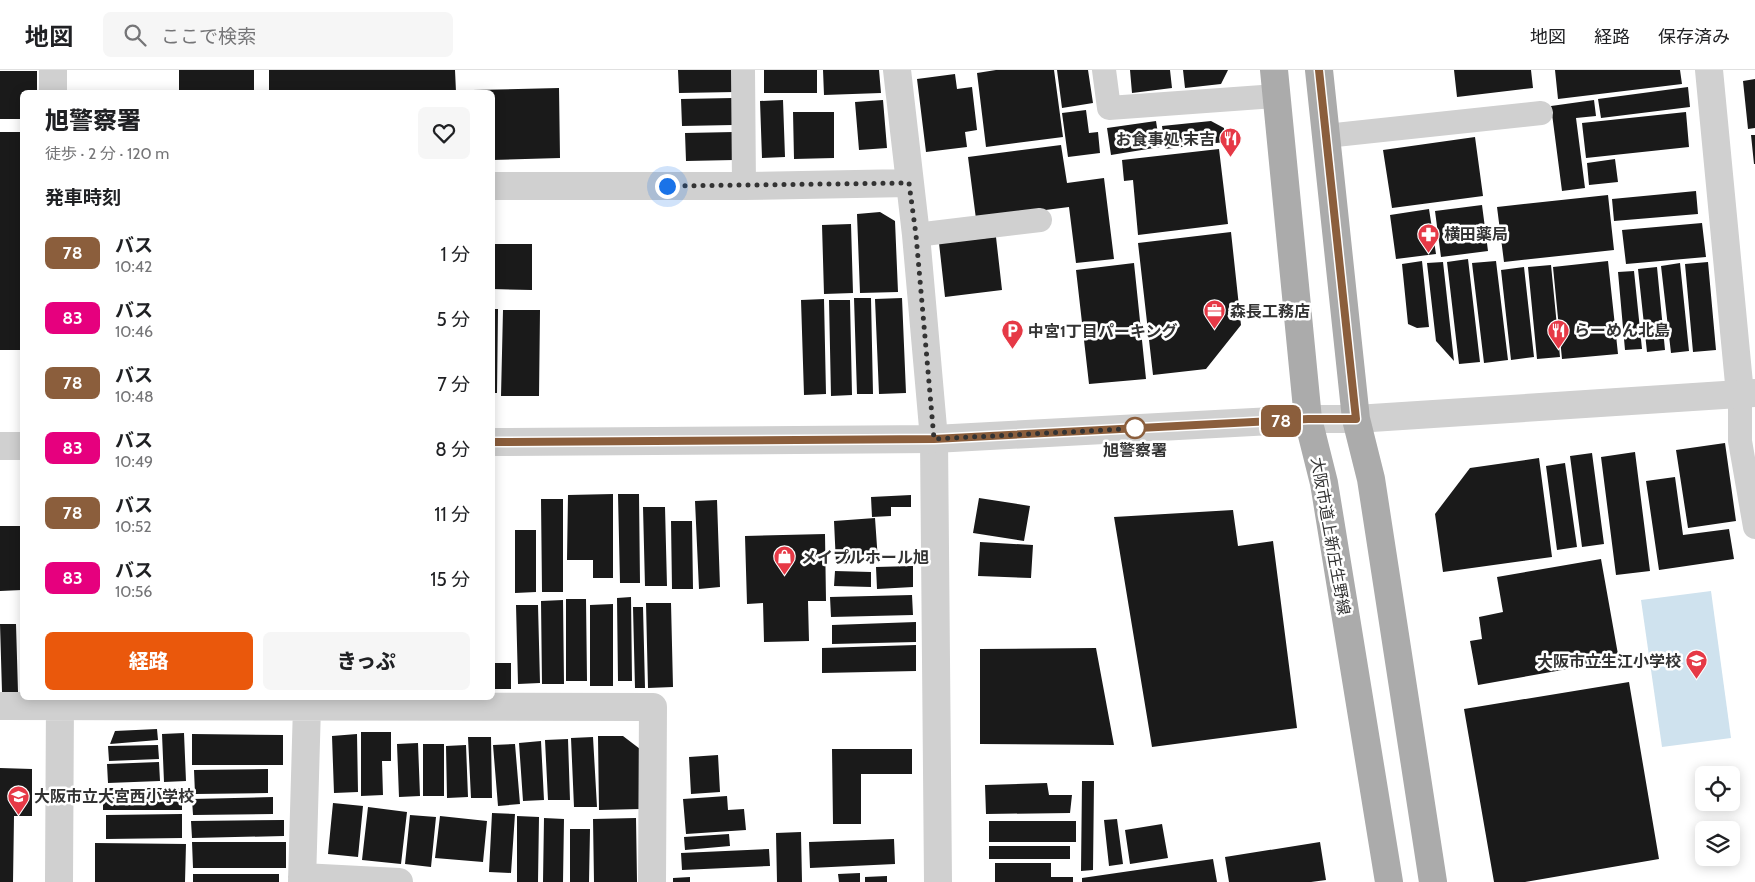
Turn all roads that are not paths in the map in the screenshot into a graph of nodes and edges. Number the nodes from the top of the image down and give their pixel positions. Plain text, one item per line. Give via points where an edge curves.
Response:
1 (53, 70) edge
2 (743, 70) edge
3 (897, 70) edge
4 (1104, 70) edge
5 (1319, 70) edge
6 (1708, 70) edge
7 (1275, 83) edge
8 (54, 90) edge
9 (1541, 112) dead end
10 (1326, 136) junction
11 (909, 183) junction
12 (495, 186) edge
13 (744, 186) junction
14 (1040, 220) dead end
15 (916, 235) junction
16 (1748, 394) edge
17 (1308, 419) junction
18 (1356, 419) junction
19 (934, 439) junction
20 (495, 442) edge
21 (0, 446) edge
22 (20, 446) edge
23 (1755, 527) edge
24 (60, 701) edge
25 (0, 706) edge
26 (307, 706) junction
27 (302, 879) edge
28 (1384, 881) edge
29 (59, 882) edge
30 (399, 882) edge
31 (652, 882) edge
32 (938, 882) edge
33 (1434, 882) edge

1 - 8 street
2 - 13 lane
3 - 11 street
4 - 7 lane via 1109,108
5 - 10 main road
6 - 16 street
7 - 17 main road, 大阪市道上新庄生野線
9 - 10 lane
10 - 18 main road
11 - 13 street
11 - 15 street
12 - 13 street
14 - 15 lane
15 - 19 street
16 - 18 street
16 - 23 lane via 1740,441
17 - 18 street
17 - 19 street
17 - 28 main road, 大阪市道上新庄生野線 via 1324,483
18 - 33 main road via 1371,479
19 - 20 street
19 - 32 street
21 - 22 street
24 - 25 street
24 - 26 street
24 - 29 street
26 - 27 street
26 - 31 street via 653,707
27 - 30 street

